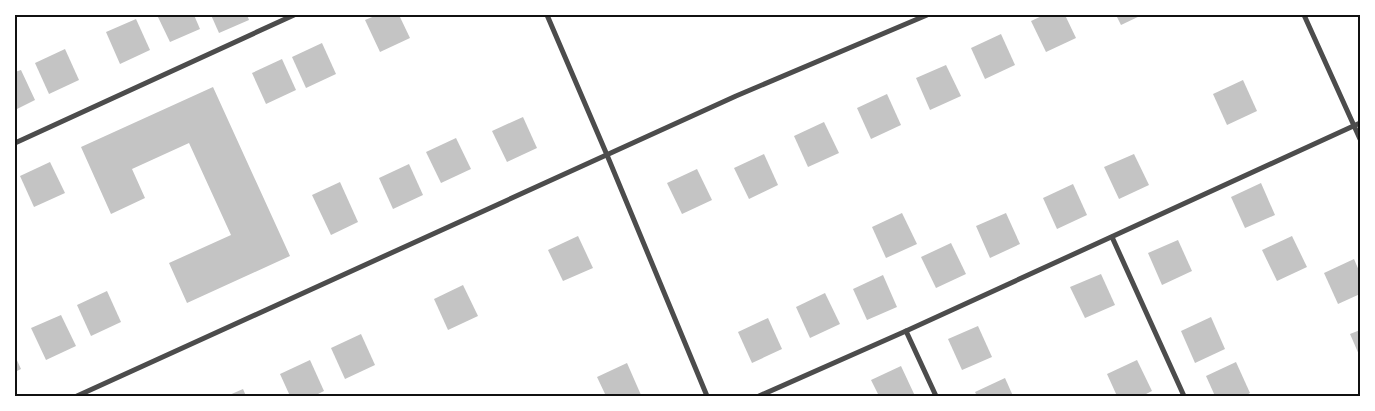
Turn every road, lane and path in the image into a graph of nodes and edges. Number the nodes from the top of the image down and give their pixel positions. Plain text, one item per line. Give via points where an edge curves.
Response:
1 (294, 15) edge
2 (547, 15) edge
3 (928, 15) edge
4 (1304, 15) edge
5 (1357, 125) edge
6 (1360, 139) edge
7 (15, 143) edge
8 (607, 155) junction
9 (1112, 237) junction
10 (906, 331) junction
11 (77, 396) edge
12 (707, 396) edge
13 (759, 396) edge
14 (936, 396) edge
15 (1184, 396) edge

1 - 7 street
2 - 8 street
3 - 8 street via 736,96
4 - 5 street
5 - 6 street
5 - 9 street
8 - 11 street
8 - 12 street
9 - 10 street
9 - 15 street
10 - 13 street
10 - 14 street

